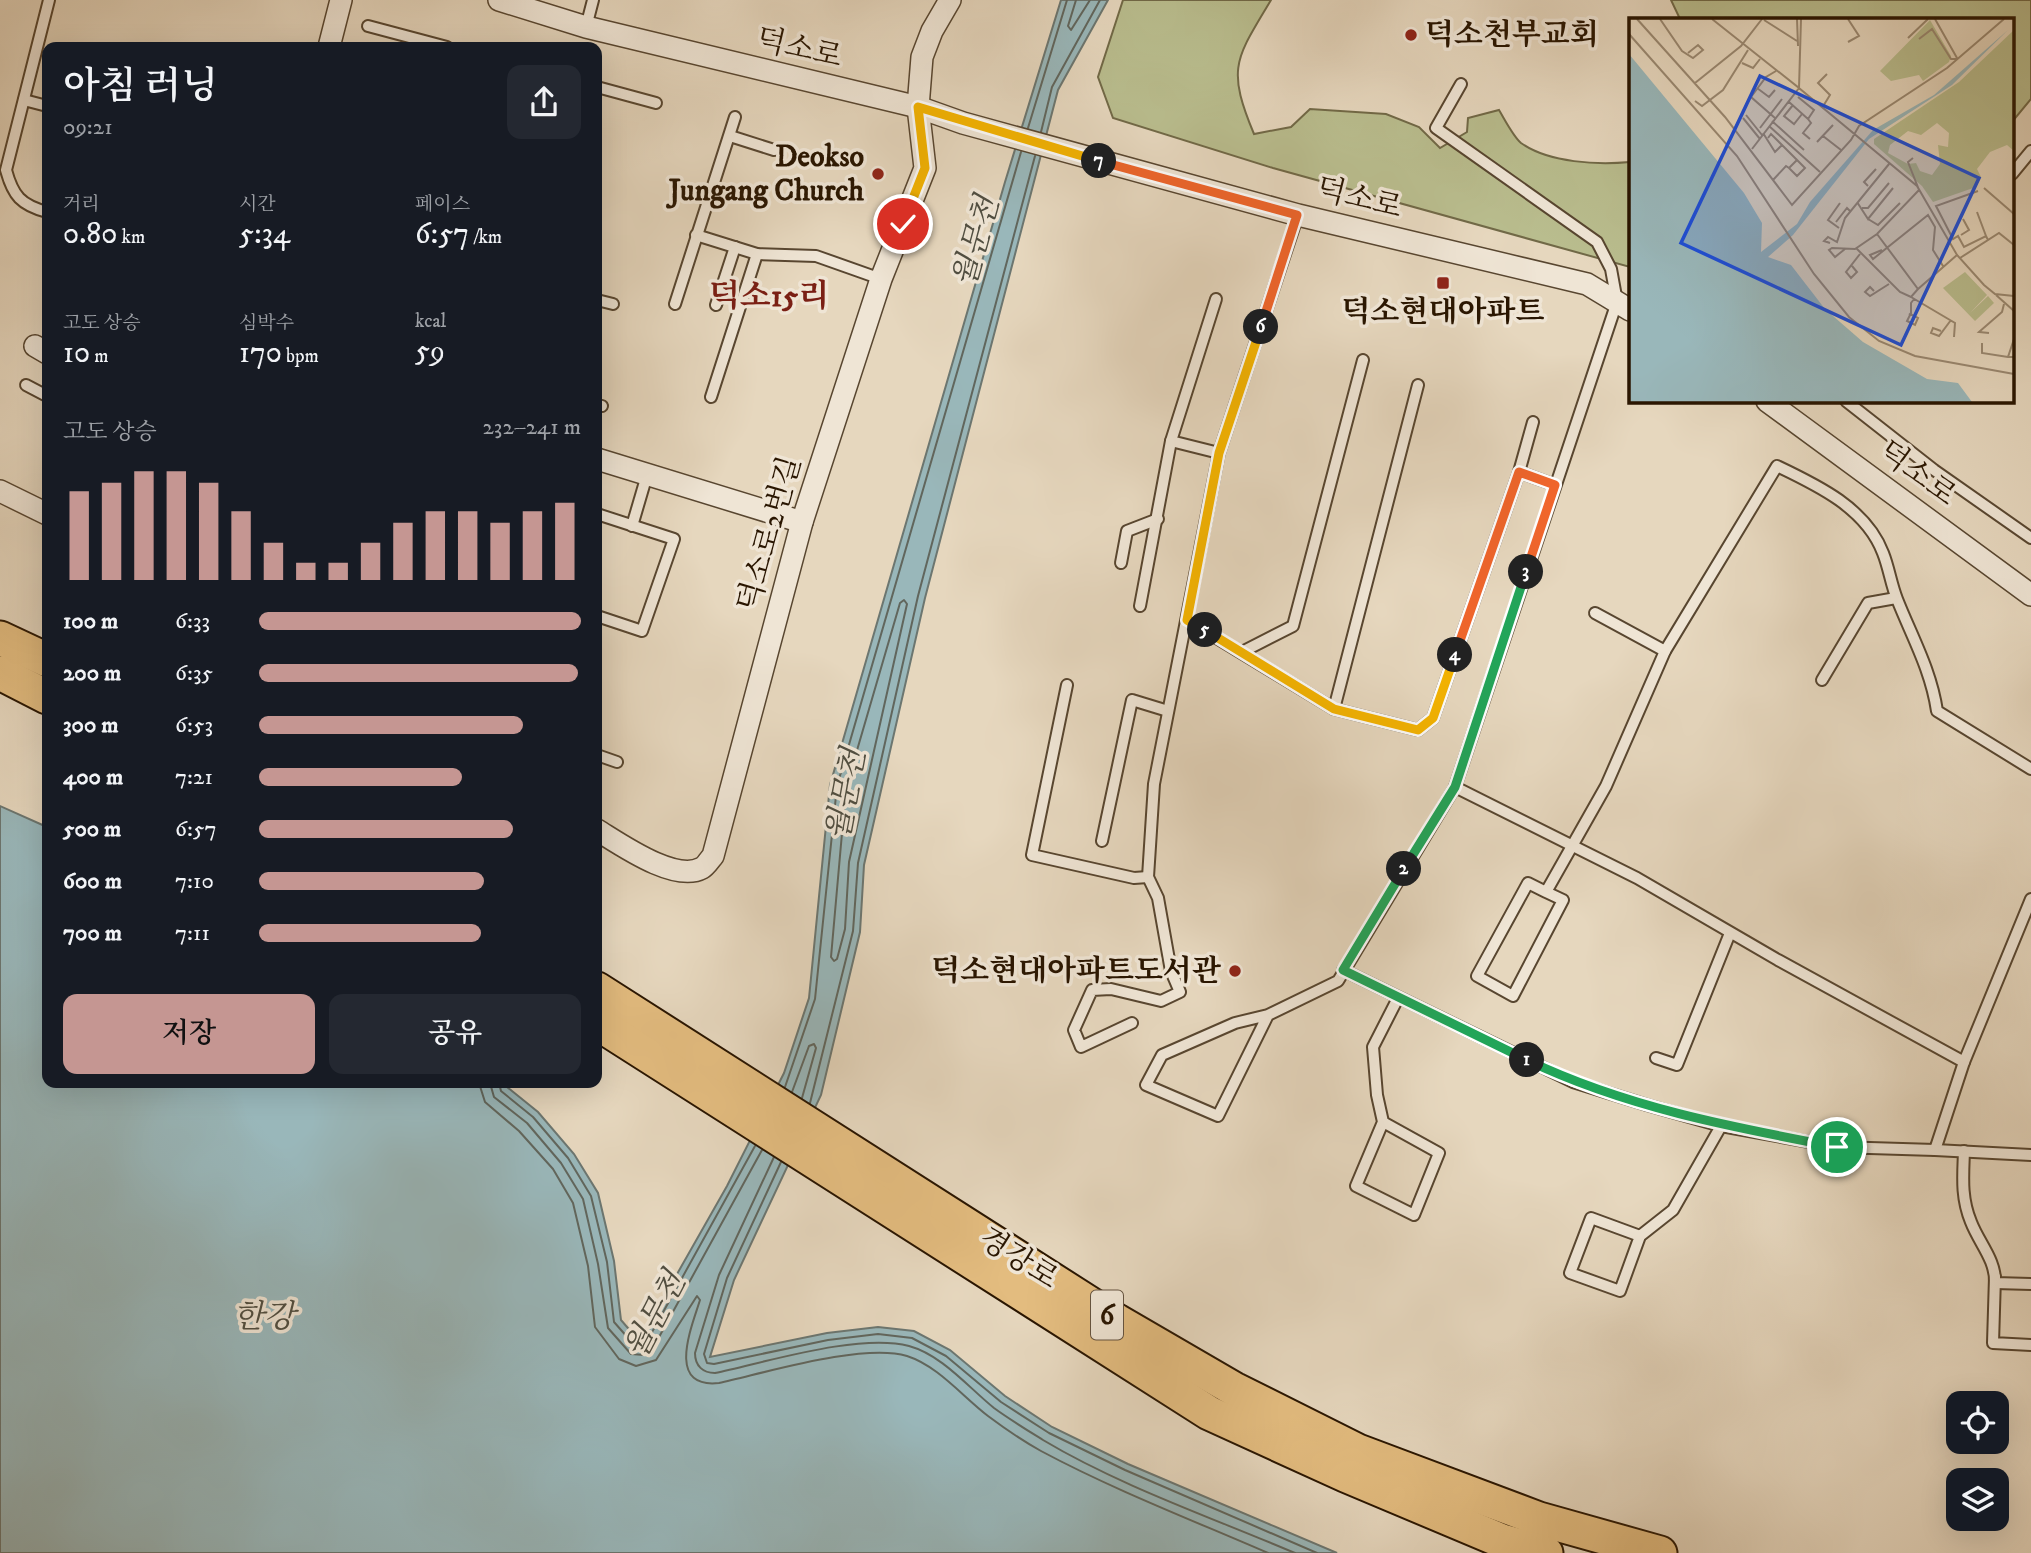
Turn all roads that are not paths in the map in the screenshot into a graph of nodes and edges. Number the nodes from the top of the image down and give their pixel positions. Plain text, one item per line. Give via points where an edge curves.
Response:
1 (49, 0) edge
2 (341, 0) edge
3 (499, 0) edge
4 (593, 0) edge
5 (950, 0) edge
6 (368, 26) dead end
7 (586, 27) junction
8 (330, 42) edge
9 (428, 42) edge
10 (1461, 84) dead end
11 (602, 88) edge
12 (24, 100) junction
13 (656, 103) dead end
14 (42, 105) edge
15 (918, 107) junction
16 (735, 117) dead end
17 (730, 135) junction
18 (774, 150) dead end
19 (2031, 152) edge
20 (2014, 172) edge
21 (42, 211) edge
22 (1297, 215) junction
23 (696, 235) junction
24 (735, 247) junction
25 (757, 254) junction
26 (881, 279) junction
27 (1216, 299) dead end
28 (602, 301) edge
29 (613, 304) dead end
30 (675, 304) dead end
31 (716, 305) dead end
32 (1624, 306) edge
33 (1363, 360) dead end
34 (1418, 385) dead end
35 (26, 386) dead end
36 (42, 394) edge
37 (711, 397) dead end
38 (1847, 402) edge
39 (1779, 404) edge
40 (1532, 422) dead end
41 (1171, 441) junction
42 (1219, 453) junction
43 (602, 461) edge
44 (1519, 472) junction
45 (648, 475) junction
46 (1555, 485) junction
47 (0, 491) edge
48 (42, 512) edge
49 (602, 516) edge
50 (1158, 519) junction
51 (802, 523) junction
52 (632, 526) junction
53 (2031, 538) edge
54 (1121, 564) dead end
55 (2031, 595) edge
56 (1896, 598) junction
57 (1140, 606) dead end
58 (1595, 613) dead end
59 (602, 618) edge
60 (1187, 620) junction
61 (0, 638) edge
62 (1665, 651) junction
63 (1242, 652) junction
64 (42, 658) edge
65 (0, 673) edge
66 (1822, 680) dead end
67 (1067, 685) dead end
68 (42, 694) edge
69 (1334, 709) junction
70 (1168, 711) junction
71 (602, 757) edge
72 (617, 762) dead end
73 (2031, 769) edge
74 (1455, 787) junction
75 (602, 834) edge
76 (1102, 841) dead end
77 (1572, 843) junction
78 (1147, 877) junction
79 (1546, 891) junction
80 (2031, 900) edge
81 (1730, 933) junction
82 (1343, 970) junction
83 (602, 992) edge
84 (1398, 998) junction
85 (1268, 1015) junction
86 (1132, 1023) dead end
87 (602, 1026) edge
88 (1656, 1058) dead end
89 (1964, 1062) junction
90 (1383, 1122) junction
91 (1721, 1126) junction
92 (1935, 1150) junction
93 (1964, 1151) junction
94 (2031, 1155) edge
95 (1640, 1236) junction
96 (1995, 1267) junction
97 (2031, 1284) edge
98 (2031, 1345) edge
99 (1546, 1553) edge
100 (1660, 1553) edge

1 - 12 lane
2 - 8 street
3 - 7 street, 덕소로
4 - 7 lane
5 - 15 street, 덕소로2번길 via 922,57
6 - 9 lane
7 - 15 street, 덕소로
10 - 32 lane via 1436,128 1597,242
11 - 13 lane
12 - 14 lane
12 - 21 lane via 6,170 12,192 26,206
15 - 22 street, 덕소로
15 - 26 street, 덕소로2번길 via 925,168
16 - 17 lane
17 - 18 lane
17 - 23 lane
19 - 20 lane
22 - 32 street, 덕소로 via 1587,284
22 - 42 lane
23 - 24 lane
23 - 30 lane
24 - 25 lane
24 - 31 lane
25 - 26 lane via 816,256
25 - 37 lane
26 - 51 street, 덕소로2번길
27 - 41 lane
28 - 29 lane
32 - 46 lane
33 - 63 lane via 1293,626
34 - 69 lane
35 - 36 lane
38 - 53 lane
39 - 55 street, 덕소로
40 - 44 lane
41 - 42 lane
41 - 50 lane
42 - 60 lane
43 - 45 street
44 - 46 lane
44 - 69 lane via 1433,718 1418,730
45 - 51 street
45 - 52 lane
46 - 74 lane
47 - 48 street
49 - 52 lane
50 - 54 lane via 1127,531
50 - 57 lane
51 - 75 street, 덕소로2번길 via 713,856 701,868 681,872 652,862
52 - 59 lane via 674,539 642,631
56 - 62 lane via 1883,551 1869,528 1828,491 1777,466
56 - 66 lane via 1868,603
56 - 73 lane via 1921,650 1937,711
58 - 62 lane
60 - 63 lane
60 - 70 lane
61 - 64 main road
62 - 77 lane via 1606,786
63 - 69 lane
65 - 68 main road
67 - 78 lane via 1032,855
70 - 76 lane via 1132,701
70 - 78 lane via 1154,783
71 - 72 lane
74 - 77 lane
74 - 82 lane
77 - 79 lane
77 - 81 lane
78 - 86 lane via 1158,898 1171,971 1180,992 1161,1001 1111,989 1092,990 1074,1030 1081,1047
79 - 79 lane via 1563,900 1513,996 1477,976 1528,883
80 - 89 lane
81 - 88 lane via 1677,1066
81 - 89 lane
82 - 84 lane
82 - 85 lane via 1338,981
83 - 100 main road, 경강로 / 6 via 1105,1314 1234,1389 1358,1451 1539,1519
84 - 90 lane via 1373,1047
84 - 91 lane via 1573,1082
85 - 85 lane via 1235,1023 1161,1055 1146,1085 1218,1115
87 - 99 main road, 경강로 / 6 via 1209,1413 1502,1541
89 - 92 lane
90 - 90 lane via 1356,1186 1414,1215 1439,1153
91 - 92 lane via 1837,1147
91 - 95 lane via 1673,1209
92 - 93 lane
93 - 94 lane
93 - 96 lane via 1962,1192 1981,1246
95 - 95 lane via 1591,1218 1570,1273 1620,1291
96 - 97 lane via 1995,1283
96 - 98 lane via 1993,1343

